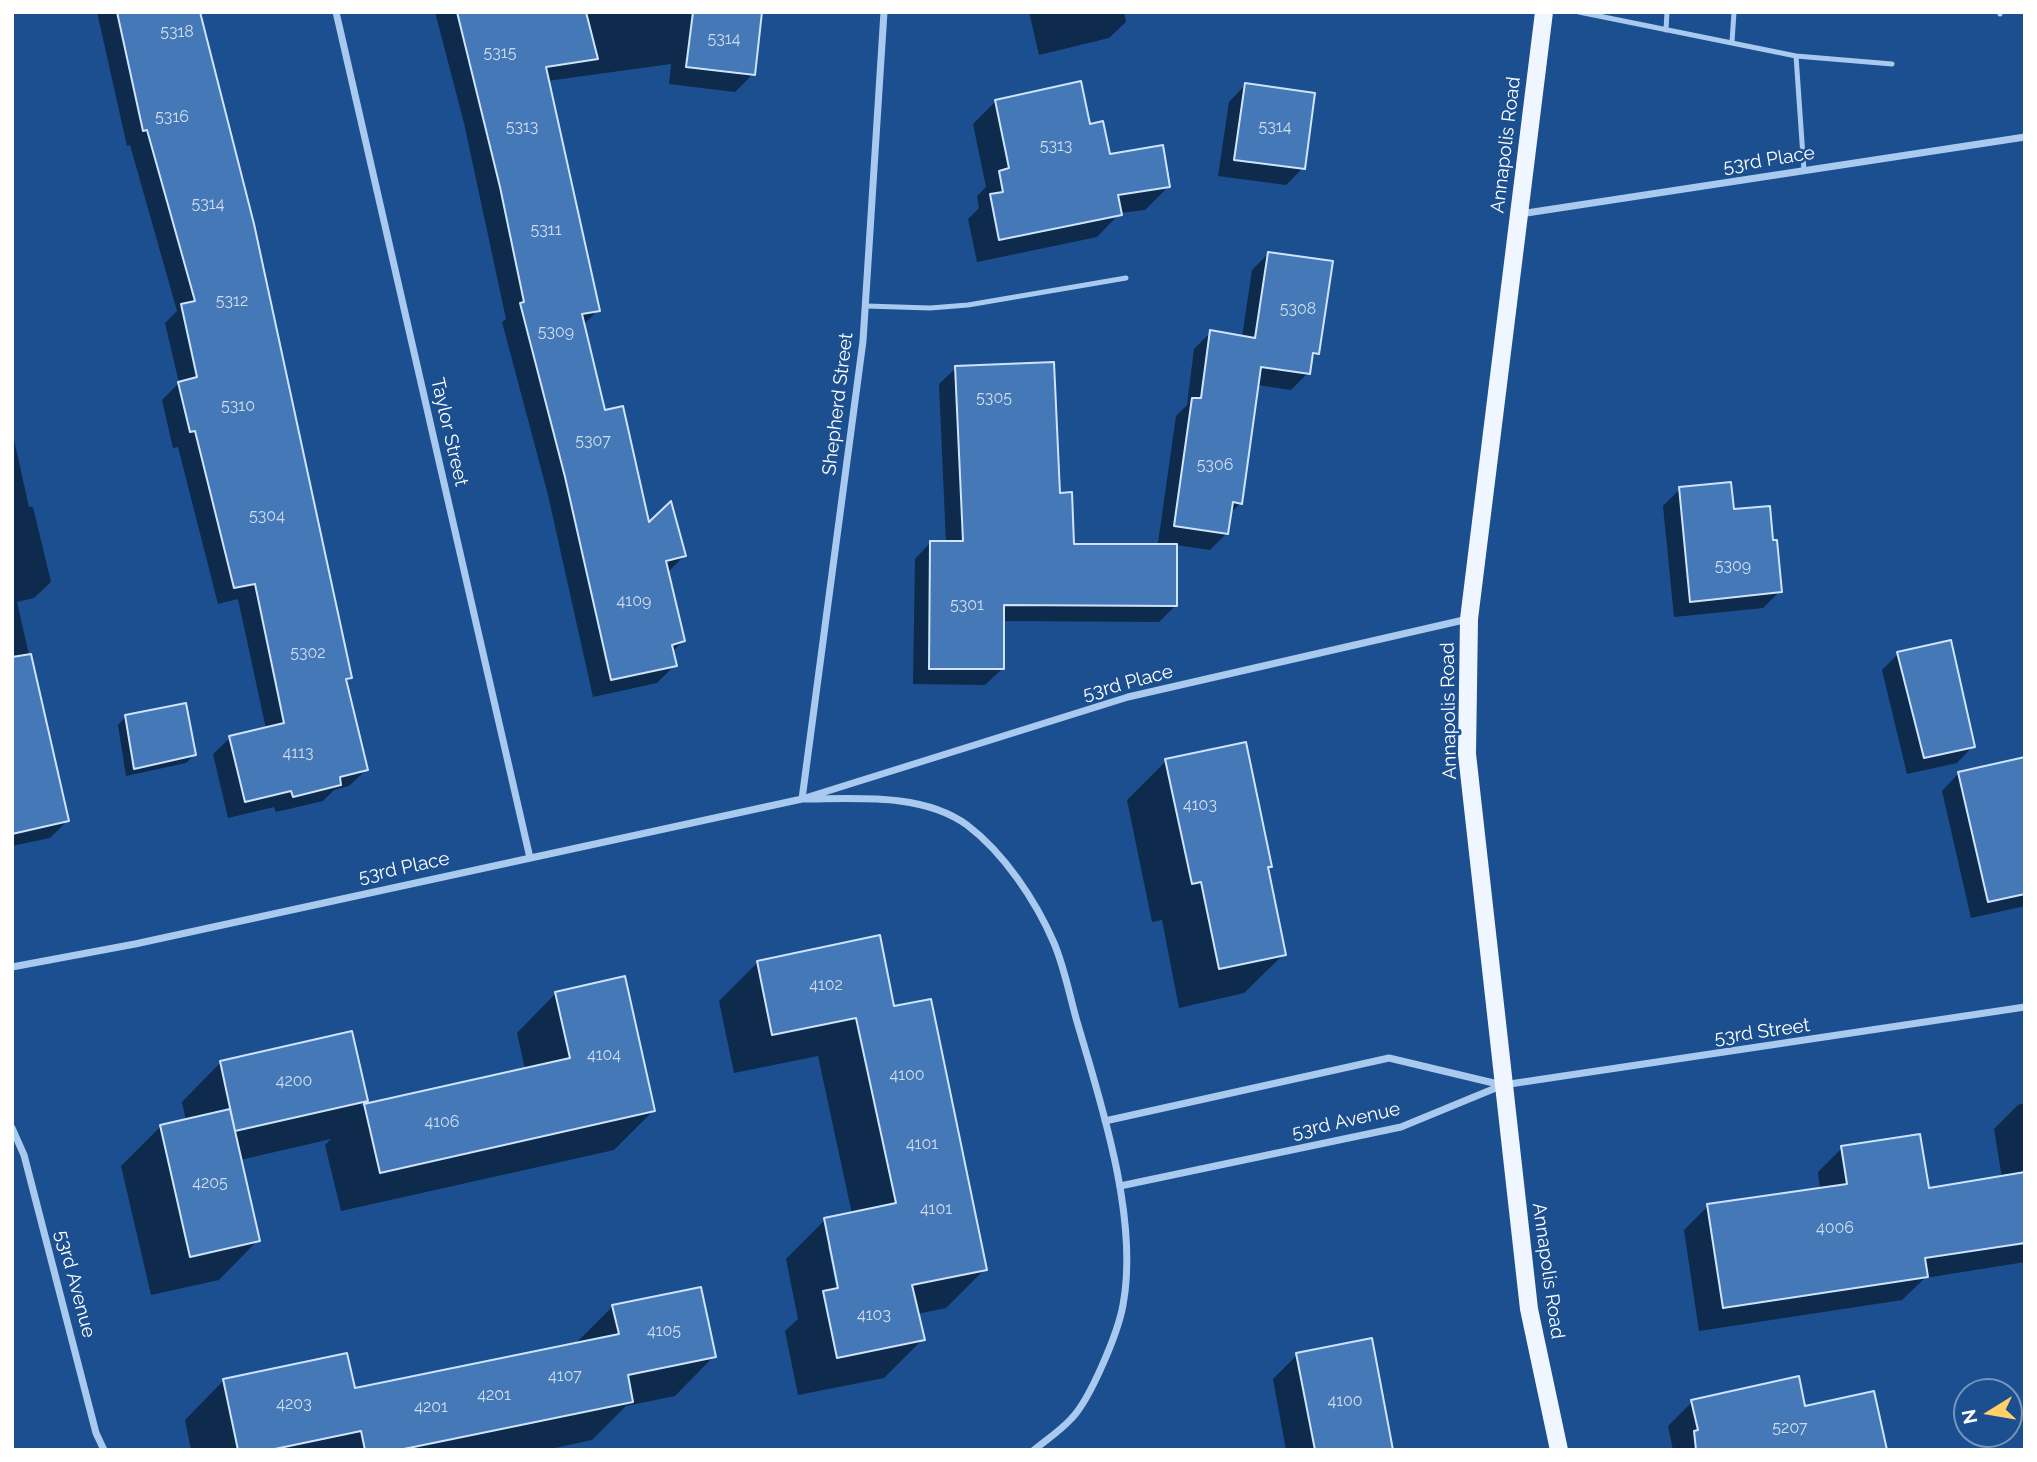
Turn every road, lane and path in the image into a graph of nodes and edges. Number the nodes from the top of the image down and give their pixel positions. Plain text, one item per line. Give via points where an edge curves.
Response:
1 (337, 12) edge
2 (884, 12) edge
3 (1544, 12) edge
4 (1579, 12) edge
5 (1667, 12) edge
6 (1734, 12) edge
7 (1666, 30) junction
8 (1732, 42) junction
9 (1796, 56) junction
10 (1892, 64) dead end
11 (2025, 137) edge
12 (1804, 171) junction
13 (1519, 215) junction
14 (1126, 278) dead end
15 (866, 306) junction
16 (1469, 619) junction
17 (802, 799) junction
18 (530, 858) junction
19 (12, 967) edge
20 (2025, 1007) edge
21 (1503, 1085) junction
22 (1105, 1121) junction
23 (12, 1128) edge
24 (1120, 1186) junction
25 (104, 1450) edge
26 (1034, 1450) edge
27 (1559, 1450) edge

1 - 18 street, Taylor Street
2 - 15 street, Shepherd Street
3 - 13 main road, Annapolis Road
4 - 7 lane
5 - 7 lane
6 - 8 lane
7 - 8 lane
8 - 9 lane
9 - 10 lane
9 - 12 lane
11 - 12 street, 53rd Place
12 - 13 street, 53rd Place
13 - 16 main road, Annapolis Road
14 - 15 lane via 968,305
15 - 17 street, Shepherd Street
16 - 17 street, 53rd Place via 1128,697
16 - 21 main road, Annapolis Road via 1467,754
17 - 18 street, 53rd Place
17 - 22 street, 53rd Place via 878,799 928,807 966,824 998,856 1027,894 1054,944
18 - 19 street, 53rd Place
20 - 21 street, 53rd Street
21 - 22 street via 1389,1058
21 - 24 street, 53rd Avenue via 1401,1127
21 - 27 main road, Annapolis Road via 1529,1309
22 - 24 street, 53rd Place
23 - 25 street, 53rd Avenue via 24,1155
24 - 26 street via 1123,1305 1105,1359 1073,1418

